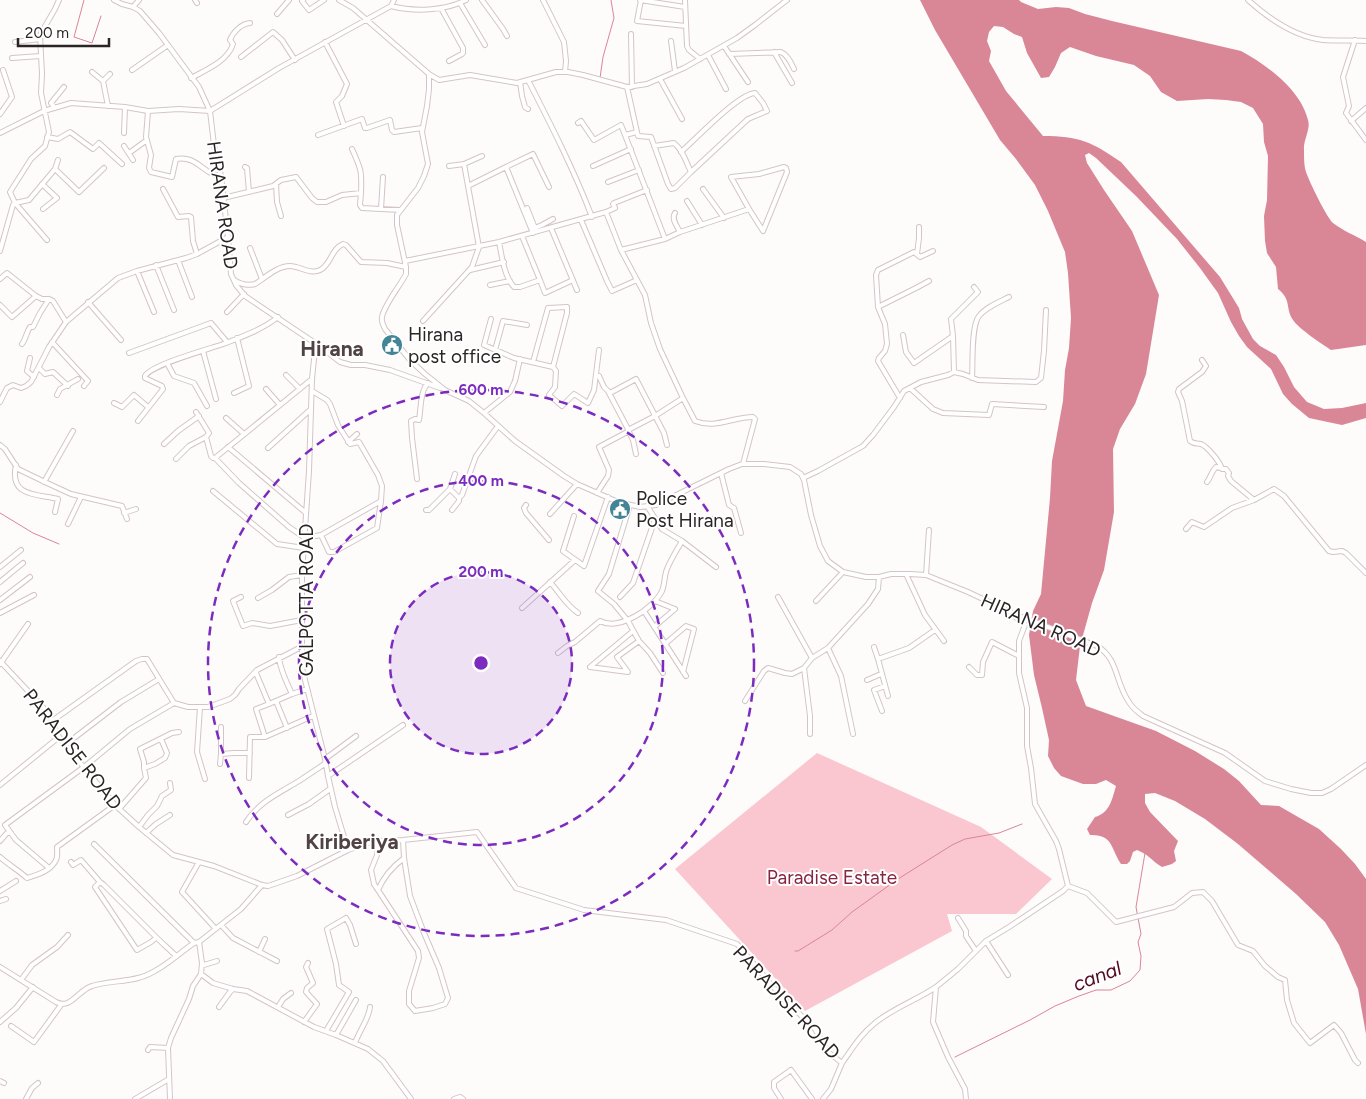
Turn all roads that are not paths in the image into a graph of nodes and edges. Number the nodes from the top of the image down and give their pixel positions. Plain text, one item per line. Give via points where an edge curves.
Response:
1 (59, 0) edge
2 (114, 0) edge
3 (139, 0) edge
4 (289, 0) edge
5 (303, 0) edge
6 (324, 0) edge
7 (339, 0) edge
8 (394, 0) edge
9 (466, 0) edge
10 (482, 0) edge
11 (543, 0) edge
12 (640, 0) edge
13 (685, 0) edge
14 (787, 0) edge
15 (1248, 0) edge
16 (460, 3) junction
17 (391, 6) junction
18 (686, 6) junction
19 (133, 7) junction
20 (441, 8) junction
21 (277, 14) dead end
22 (367, 20) junction
23 (250, 23) dead end
24 (686, 26) junction
25 (631, 34) dead end
26 (507, 36) dead end
27 (40, 39) junction
28 (1355, 40) junction
29 (671, 41) dead end
30 (1366, 41) edge
31 (15, 42) dead end
32 (325, 42) junction
33 (168, 45) junction
34 (485, 45) dead end
35 (724, 46) junction
36 (774, 52) junction
37 (729, 54) junction
38 (708, 55) junction
39 (41, 56) junction
40 (241, 57) dead end
41 (12, 58) dead end
42 (700, 59) junction
43 (294, 60) junction
44 (449, 61) dead end
45 (794, 69) dead end
46 (3, 70) dead end
47 (132, 70) dead end
48 (676, 71) junction
49 (92, 72) dead end
50 (565, 72) junction
51 (110, 74) dead end
52 (429, 74) junction
53 (191, 78) junction
54 (660, 79) junction
55 (528, 80) junction
56 (102, 81) junction
57 (520, 82) junction
58 (748, 82) dead end
59 (792, 83) dead end
60 (64, 87) dead end
61 (629, 87) junction
62 (726, 89) dead end
63 (108, 106) junction
64 (125, 107) junction
65 (55, 108) junction
66 (1366, 108) edge
67 (528, 109) dead end
68 (148, 111) junction
69 (210, 111) junction
70 (44, 112) junction
71 (0, 114) edge
72 (682, 119) dead end
73 (1351, 120) junction
74 (578, 123) dead end
75 (344, 126) junction
76 (422, 128) junction
77 (1, 131) edge
78 (637, 132) junction
79 (124, 133) dead end
80 (318, 135) dead end
81 (626, 135) junction
82 (47, 137) junction
83 (147, 140) junction
84 (1366, 140) edge
85 (124, 146) dead end
86 (654, 146) junction
87 (352, 148) dead end
88 (631, 149) junction
89 (681, 152) junction
90 (128, 153) junction
91 (482, 156) dead end
92 (58, 160) dead end
93 (133, 160) dead end
94 (122, 164) dead end
95 (464, 164) junction
96 (245, 166) dead end
97 (449, 166) dead end
98 (593, 166) dead end
99 (506, 167) junction
100 (104, 168) dead end
101 (55, 169) junction
102 (639, 170) junction
103 (691, 172) junction
104 (221, 176) junction
105 (382, 177) dead end
106 (608, 182) dead end
107 (42, 184) junction
108 (276, 184) junction
109 (468, 186) junction
110 (549, 187) dead end
111 (162, 189) dead end
112 (703, 189) dead end
113 (647, 190) junction
114 (249, 192) junction
115 (361, 194) junction
116 (223, 198) junction
117 (687, 201) dead end
118 (15, 203) junction
119 (527, 208) dead end
120 (43, 209) dead end
121 (381, 209) junction
122 (749, 209) junction
123 (400, 210) junction
124 (606, 212) junction
125 (675, 213) dead end
126 (281, 216) dead end
127 (592, 217) junction
128 (724, 218) junction
129 (553, 219) dead end
130 (581, 220) junction
131 (702, 225) junction
132 (919, 227) dead end
133 (535, 228) junction
134 (551, 228) junction
135 (680, 232) junction
136 (533, 233) junction
137 (522, 236) junction
138 (228, 237) junction
139 (665, 239) junction
140 (47, 240) dead end
141 (499, 242) junction
142 (479, 247) junction
143 (250, 248) dead end
144 (621, 250) junction
145 (933, 250) dead end
146 (0, 251) edge
147 (197, 254) junction
148 (917, 254) junction
149 (178, 260) junction
150 (405, 261) junction
151 (504, 262) junction
152 (156, 265) junction
153 (406, 267) junction
154 (470, 270) junction
155 (137, 271) junction
156 (0, 279) edge
157 (262, 279) junction
158 (234, 280) junction
159 (540, 280) junction
160 (573, 280) junction
161 (637, 280) junction
162 (510, 281) junction
163 (928, 281) dead end
164 (490, 285) dead end
165 (974, 287) dead end
166 (577, 290) dead end
167 (244, 294) junction
168 (36, 296) junction
169 (192, 297) dead end
170 (1009, 297) dead end
171 (49, 299) junction
172 (88, 302) junction
173 (0, 305) edge
174 (878, 307) junction
175 (174, 310) dead end
176 (1046, 310) dead end
177 (154, 312) dead end
178 (227, 312) dead end
179 (278, 317) junction
180 (491, 319) dead end
181 (424, 321) dead end
182 (66, 322) junction
183 (527, 324) dead end
184 (903, 335) dead end
185 (953, 336) junction
186 (237, 338) junction
187 (121, 340) dead end
188 (52, 342) junction
189 (227, 342) junction
190 (22, 344) dead end
191 (318, 345) junction
192 (495, 350) junction
193 (599, 350) dead end
194 (203, 351) junction
195 (129, 353) dead end
196 (30, 358) dead end
197 (520, 359) junction
198 (1202, 360) dead end
199 (534, 362) junction
200 (167, 363) junction
201 (553, 367) junction
202 (39, 368) junction
203 (954, 372) junction
204 (286, 375) dead end
205 (596, 376) junction
206 (34, 377) junction
207 (312, 378) junction
208 (972, 378) junction
209 (78, 379) dead end
210 (432, 380) junction
211 (428, 384) junction
212 (68, 386) junction
213 (84, 386) dead end
214 (910, 388) junction
215 (266, 389) dead end
216 (300, 389) junction
217 (444, 390) junction
218 (312, 391) junction
219 (608, 391) junction
220 (234, 393) dead end
221 (57, 395) dead end
222 (683, 398) junction
223 (900, 398) junction
224 (216, 399) dead end
225 (0, 402) edge
226 (114, 403) dead end
227 (280, 405) junction
228 (207, 406) dead end
229 (1044, 406) dead end
230 (148, 407) junction
231 (311, 409) junction
232 (196, 412) dead end
233 (484, 413) junction
234 (199, 416) junction
235 (655, 416) junction
236 (226, 418) dead end
237 (138, 421) dead end
238 (498, 426) junction
239 (73, 431) dead end
240 (629, 431) junction
241 (244, 434) junction
242 (357, 434) dead end
243 (206, 436) junction
244 (348, 442) junction
245 (164, 444) dead end
246 (0, 445) edge
247 (667, 445) dead end
248 (228, 447) junction
249 (268, 448) dead end
250 (636, 454) dead end
251 (215, 458) junction
252 (176, 459) dead end
253 (743, 464) junction
254 (16, 465) junction
255 (1222, 469) junction
256 (721, 472) junction
257 (455, 474) dead end
258 (803, 478) junction
259 (416, 479) dead end
260 (44, 482) junction
261 (1207, 482) dead end
262 (577, 484) junction
263 (450, 489) junction
264 (213, 492) dead end
265 (597, 493) junction
266 (82, 497) junction
267 (608, 497) junction
268 (459, 498) junction
269 (1254, 500) junction
270 (381, 501) junction
271 (526, 505) dead end
272 (630, 505) junction
273 (647, 506) junction
274 (136, 509) dead end
275 (426, 510) dead end
276 (452, 510) dead end
277 (55, 512) dead end
278 (124, 513) junction
279 (306, 513) junction
280 (550, 514) dead end
281 (574, 516) dead end
282 (126, 519) dead end
283 (655, 519) junction
284 (68, 524) dead end
285 (1186, 529) dead end
286 (929, 530) dead end
287 (741, 533) dead end
288 (321, 536) junction
289 (305, 538) junction
290 (548, 540) dead end
291 (682, 541) junction
292 (304, 548) junction
293 (21, 550) dead end
294 (575, 560) junction
295 (23, 563) dead end
296 (0, 566) edge
297 (716, 567) dead end
298 (843, 572) junction
299 (1366, 573) edge
300 (906, 574) junction
301 (926, 575) junction
302 (302, 576) junction
303 (30, 577) dead end
304 (878, 577) junction
305 (0, 582) edge
306 (550, 582) junction
307 (34, 595) dead end
308 (241, 597) dead end
309 (620, 597) dead end
310 (778, 597) dead end
311 (258, 598) dead end
312 (0, 600) edge
313 (655, 601) junction
314 (816, 601) dead end
315 (522, 608) dead end
316 (644, 611) junction
317 (1011, 612) junction
318 (0, 613) edge
319 (578, 613) dead end
320 (302, 620) junction
321 (628, 621) junction
322 (28, 624) dead end
323 (654, 627) junction
324 (935, 630) junction
325 (633, 631) junction
326 (639, 641) junction
327 (944, 641) dead end
328 (666, 644) junction
329 (303, 646) junction
330 (874, 647) dead end
331 (828, 648) junction
332 (558, 653) dead end
333 (1019, 656) junction
334 (279, 657) junction
335 (812, 658) junction
336 (878, 659) junction
337 (0, 663) edge
338 (969, 667) dead end
339 (804, 668) junction
340 (257, 670) junction
341 (663, 673) dead end
342 (882, 674) junction
343 (159, 679) junction
344 (866, 680) dead end
345 (885, 686) junction
346 (307, 689) junction
347 (292, 694) junction
348 (888, 696) dead end
349 (276, 701) junction
350 (745, 701) dead end
351 (174, 703) junction
352 (269, 704) junction
353 (200, 707) junction
354 (882, 711) dead end
355 (314, 716) junction
356 (52, 720) junction
357 (403, 725) dead end
358 (220, 727) dead end
359 (287, 728) junction
360 (179, 732) dead end
361 (810, 734) dead end
362 (853, 734) dead end
363 (356, 736) dead end
364 (60, 737) junction
365 (265, 737) junction
366 (160, 739) junction
367 (65, 745) junction
368 (250, 753) junction
369 (221, 754) junction
370 (325, 761) junction
371 (220, 764) dead end
372 (1366, 765) edge
373 (84, 767) junction
374 (144, 768) junction
375 (328, 776) junction
376 (249, 778) dead end
377 (205, 779) dead end
378 (170, 783) dead end
379 (0, 785) edge
380 (330, 789) junction
381 (115, 805) junction
382 (119, 809) junction
383 (170, 815) dead end
384 (288, 815) dead end
385 (0, 822) edge
386 (246, 822) dead end
387 (5, 825) junction
388 (139, 828) junction
389 (11, 832) junction
390 (146, 833) junction
391 (378, 840) junction
392 (403, 840) junction
393 (0, 841) edge
394 (94, 844) dead end
395 (348, 850) junction
396 (0, 857) edge
397 (404, 858) junction
398 (70, 862) dead end
399 (199, 862) junction
400 (49, 868) junction
401 (16, 881) dead end
402 (100, 882) junction
403 (262, 885) junction
404 (1068, 886) junction
405 (378, 890) junction
406 (0, 891) edge
407 (6, 899) dead end
408 (0, 901) edge
409 (958, 918) dead end
410 (221, 925) junction
411 (215, 928) junction
412 (68, 935) dead end
413 (156, 938) junction
414 (265, 939) dead end
415 (986, 941) junction
416 (196, 942) junction
417 (356, 944) dead end
418 (976, 951) junction
419 (259, 952) junction
420 (176, 956) junction
421 (217, 961) dead end
422 (277, 961) dead end
423 (202, 963) junction
424 (308, 963) dead end
425 (0, 967) edge
426 (201, 974) junction
427 (1008, 975) dead end
428 (21, 980) junction
429 (33, 987) junction
430 (936, 987) junction
431 (233, 989) junction
432 (291, 993) dead end
433 (356, 1000) dead end
434 (61, 1005) junction
435 (219, 1007) dead end
436 (278, 1007) junction
437 (370, 1007) dead end
438 (0, 1022) edge
439 (304, 1022) junction
440 (12, 1026) dead end
441 (326, 1031) junction
442 (336, 1035) junction
443 (355, 1043) junction
444 (168, 1048) junction
445 (148, 1050) dead end
446 (842, 1063) junction
447 (1358, 1063) dead end
448 (169, 1079) junction
449 (38, 1083) dead end
450 (26, 1099) edge
451 (135, 1099) edge
452 (170, 1099) edge
453 (411, 1099) edge
454 (454, 1099) edge
455 (463, 1099) edge
456 (781, 1099) edge
457 (812, 1099) edge
458 (823, 1099) edge
459 (966, 1099) edge

1 - 27 street
2 - 19 street, HIRANA ROAD
3 - 19 street
4 - 21 street
5 - 6 street via 309,10
7 - 22 street
8 - 17 street
9 - 16 street
10 - 26 street
11 - 50 street via 564,42
12 - 18 street
12 - 24 street via 637,21
13 - 18 street
14 - 35 street
15 - 28 street via 1270,19 1292,30 1322,40
16 - 20 street
16 - 34 street
17 - 20 street
17 - 22 street
18 - 24 street
19 - 33 street, HIRANA ROAD
20 - 44 street via 463,48 462,54
22 - 32 street
22 - 52 street
23 - 53 street via 243,24 231,37 233,44 227,55
24 - 42 street via 689,50
25 - 61 street
27 - 31 street
27 - 39 street
28 - 30 street
28 - 73 street via 1343,77 1349,106 1346,113
29 - 48 street
32 - 43 street
32 - 75 street via 347,84 336,102
33 - 47 street
33 - 53 street, HIRANA ROAD
35 - 37 street
35 - 38 street
36 - 37 street
36 - 45 street via 784,54
36 - 59 street
37 - 58 street
38 - 42 street
38 - 62 street
39 - 41 street
39 - 70 street
40 - 43 street via 273,32
42 - 48 street
43 - 69 street
46 - 71 street via 12,97
48 - 54 street
49 - 56 street
50 - 55 street
50 - 61 street
51 - 56 street
52 - 57 street via 439,80 470,76
52 - 76 street
53 - 69 street, HIRANA ROAD
54 - 61 street
54 - 72 street
55 - 57 street
55 - 127 street
56 - 63 street
57 - 67 street
60 - 65 street via 51,103
61 - 78 street
63 - 64 street
63 - 65 street via 76,103
64 - 68 street
64 - 79 street
65 - 70 street
66 - 73 street
68 - 69 street
68 - 83 street
69 - 104 street, HIRANA ROAD
70 - 77 street
70 - 82 street via 49,132
73 - 84 street
74 - 81 street via 581,121 594,140 621,124
75 - 76 street via 362,120 367,128 390,120 394,132
75 - 80 street
76 - 123 street via 428,164 418,188
78 - 81 street
78 - 86 street via 638,136 651,137
81 - 88 street
82 - 94 street via 58,139 70,132 93,149 99,143
82 - 118 street via 45,146 30,159 10,192
83 - 90 street
83 - 104 street via 151,172 172,180 176,159 187,158 213,175
85 - 90 street
86 - 89 street via 674,144
86 - 103 street via 671,189
87 - 115 street via 362,174
88 - 98 street
88 - 102 street
89 - 103 street
89 - 103 street via 738,100 754,92 763,103 766,111 748,118
90 - 93 street
91 - 95 street
92 - 101 street
95 - 97 street
95 - 109 street
96 - 114 street
99 - 109 street
99 - 110 street via 533,154
99 - 136 street
100 - 101 street via 79,192
101 - 107 street
102 - 106 street
102 - 113 street
104 - 116 street, HIRANA ROAD
105 - 121 street
107 - 118 street via 29,200
107 - 120 street via 57,198
108 - 114 street
108 - 115 street via 296,177 312,198 321,203 342,195
108 - 126 street
109 - 142 street
111 - 147 street via 178,217 191,217
112 - 128 street
113 - 124 street via 614,203 615,208
113 - 139 street
114 - 116 street
115 - 121 street via 360,207
116 - 138 street, HIRANA ROAD
117 - 131 street
118 - 140 street
118 - 146 street
119 - 133 street
121 - 123 street
122 - 122 street via 763,231 786,168 730,178
122 - 128 street
123 - 150 street via 397,225
124 - 127 street
124 - 144 street
125 - 135 street via 673,220
127 - 130 street
128 - 131 street
129 - 133 street
130 - 134 street
130 - 161 street via 612,291
131 - 135 street
132 - 148 street
133 - 136 street
134 - 136 street
134 - 160 street
135 - 139 street
136 - 137 street
137 - 141 street
137 - 159 street
138 - 147 street
138 - 158 street, HIRANA ROAD
139 - 144 street
141 - 142 street
141 - 151 street
142 - 150 street
142 - 154 street
143 - 157 street
144 - 161 street
145 - 148 street via 920,257
147 - 149 street
148 - 174 street via 914,252 878,270
149 - 152 street
149 - 169 street
150 - 153 street
151 - 154 street
151 - 162 street
152 - 155 street
152 - 175 street
153 - 157 street, HIRANA ROAD via 361,262 343,244 336,249 324,269 312,272 289,266
153 - 210 street via 406,274 384,309 382,323 410,360
154 - 181 street
155 - 172 street via 118,278
155 - 177 street
156 - 168 street via 8,273
157 - 158 street, HIRANA ROAD via 251,285
158 - 167 street
159 - 160 street via 545,293
159 - 162 street via 520,287 514,287
160 - 166 street
161 - 222 street via 645,295 660,349
162 - 164 street
163 - 174 street
165 - 185 street via 978,292 951,319
167 - 178 street
167 - 179 street
168 - 171 street via 42,300
168 - 173 street via 12,317
170 - 208 street via 994,304 974,325
171 - 182 street
171 - 190 street
172 - 182 street
172 - 187 street
174 - 223 street via 885,324 887,344 878,361
176 - 208 street via 1041,378 1036,382
179 - 186 street via 268,325
179 - 191 street
180 - 192 street via 484,345
182 - 188 street
183 - 192 street via 503,321
184 - 185 street via 906,352 914,363
185 - 203 street
186 - 189 street
186 - 220 street via 249,386
188 - 202 street
188 - 213 street via 88,381
189 - 194 street
189 - 195 street via 211,323
191 - 207 street, GALPOTTA ROAD
191 - 211 street via 340,362 390,370
192 - 197 street
193 - 205 street
194 - 200 street
194 - 224 street
196 - 206 street via 27,371
197 - 199 street
197 - 233 street via 510,392
198 - 255 street via 1206,366 1202,372 1178,392 1190,441 1208,448
199 - 201 street
199 - 201 street via 548,308 567,307
200 - 228 street via 174,376 194,383
200 - 230 street via 145,376 162,387
201 - 205 street via 556,371 555,387 549,395 562,406 574,394 588,403
202 - 206 street
202 - 212 street via 45,374 53,372
203 - 208 street
203 - 214 street
204 - 216 street
205 - 219 street
206 - 225 street via 21,388 13,385 6,388
207 - 216 street
207 - 218 street, GALPOTTA ROAD
209 - 212 street
210 - 211 street
210 - 217 street
211 - 217 street
211 - 259 street via 419,420 411,421
212 - 221 street via 60,389
214 - 223 street
214 - 229 street via 933,409 943,412 989,416 992,404
215 - 227 street
216 - 227 street
217 - 233 street via 469,401
218 - 231 street, GALPOTTA ROAD
218 - 244 street via 330,404
219 - 235 street via 610,393 636,379
219 - 240 street
222 - 235 street
222 - 253 street via 695,421 703,424 741,417 755,419
223 - 258 street via 863,446
226 - 230 street via 122,407 134,395
227 - 241 street
230 - 237 street
231 - 249 street
231 - 279 street, GALPOTTA ROAD
232 - 234 street
233 - 238 street
234 - 243 street via 209,433
234 - 245 street
235 - 240 street
235 - 247 street
236 - 241 street
238 - 262 street
238 - 268 street via 476,456
239 - 260 street
240 - 250 street
240 - 265 street via 599,447 609,470
241 - 248 street
242 - 244 street
243 - 251 street via 211,456
243 - 252 street
244 - 270 street via 359,442 378,475 382,486
246 - 254 street
248 - 251 street
248 - 279 street
251 - 289 street via 289,528
253 - 256 street
253 - 258 street via 790,467
254 - 260 street
254 - 277 street via 14,476 22,491 58,499
255 - 261 street via 1216,467
255 - 269 street via 1226,469 1231,481
256 - 273 street via 656,505
256 - 287 street via 729,505 734,508
257 - 263 street
258 - 298 street via 820,546 828,560
260 - 266 street
262 - 265 street
262 - 280 street
263 - 268 street
263 - 275 street
264 - 292 street via 277,544
265 - 267 street
266 - 278 street via 122,506
266 - 284 street
267 - 272 street
267 - 294 street via 584,566
268 - 276 street
269 - 285 street via 1232,508 1204,527 1192,522
269 - 299 street via 1274,489 1284,496 1329,551 1346,553
270 - 288 street
270 - 288 street via 377,528 334,552 329,552
271 - 290 street via 526,513
272 - 273 street
272 - 321 street via 608,574 598,591
273 - 283 street
274 - 278 street
278 - 282 street
279 - 289 street, GALPOTTA ROAD
281 - 294 street via 563,551
283 - 291 street via 662,529
283 - 309 street via 633,583
286 - 301 street
288 - 289 street
289 - 292 street, GALPOTTA ROAD
291 - 297 street
291 - 313 street via 666,569 662,590
292 - 302 street, GALPOTTA ROAD
293 - 296 street
294 - 306 street
295 - 305 street
298 - 304 street, HIRANA ROAD
298 - 314 street
300 - 301 street, HIRANA ROAD
300 - 304 street, HIRANA ROAD
300 - 324 street
301 - 317 street, HIRANA ROAD
302 - 311 street via 289,577
302 - 320 street, GALPOTTA ROAD
303 - 312 street
304 - 331 street via 878,588 868,604
306 - 315 street
306 - 319 street via 568,606
307 - 318 street
308 - 320 street via 233,601 243,626 252,623 270,626
310 - 335 street
313 - 316 street
313 - 323 street via 675,609
316 - 321 street
316 - 323 street
317 - 333 street via 1025,625 1019,641
317 - 372 street, HIRANA ROAD via 1104,650 1110,657 1128,702 1143,716 1225,753 1265,781 1298,791 1322,793
320 - 329 street, GALPOTTA ROAD
321 - 325 street
321 - 332 street via 606,624 600,621
322 - 337 street
323 - 328 street
324 - 327 street
324 - 336 street via 909,648
325 - 326 street
325 - 326 street via 590,667 628,672 617,657
326 - 341 street
328 - 328 street via 684,674 694,628 686,626
329 - 334 street
329 - 346 street, GALPOTTA ROAD via 302,668
330 - 336 street
331 - 335 street
331 - 362 street via 841,676
333 - 338 street via 992,642 983,662 982,674 977,675
333 - 404 street via 1035,804 1056,841
334 - 340 street
334 - 347 street
335 - 339 street
336 - 342 street
337 - 356 street, PARADISE ROAD
339 - 350 street via 792,674 768,668
339 - 361 street
340 - 352 street
340 - 353 street via 235,696
342 - 344 street
342 - 345 street
343 - 351 street
343 - 356 street via 147,659 142,659
343 - 367 street via 121,702
345 - 348 street
345 - 354 street via 874,690
346 - 347 street
346 - 355 street, GALPOTTA ROAD
347 - 349 street
349 - 352 street
349 - 359 street
351 - 353 street via 188,708
351 - 373 street via 130,729
352 - 365 street via 256,709
353 - 377 street via 197,752
355 - 359 street
355 - 370 street, GALPOTTA ROAD
356 - 364 street, PARADISE ROAD
357 - 375 street
358 - 369 street
359 - 365 street
360 - 366 street
363 - 370 street
364 - 367 street, PARADISE ROAD
364 - 379 street
365 - 368 street via 250,737
366 - 374 street via 140,749
366 - 374 street via 166,758
367 - 373 street, PARADISE ROAD
368 - 369 street
368 - 376 street
369 - 371 street
370 - 375 street, GALPOTTA ROAD
370 - 386 street via 263,802
373 - 381 street, PARADISE ROAD
373 - 387 street
374 - 382 street via 146,778
375 - 380 street, GALPOTTA ROAD
378 - 388 street via 171,790 162,796
380 - 384 street
380 - 395 street, GALPOTTA ROAD
381 - 382 street, PARADISE ROAD
381 - 400 street via 57,847 57,860
382 - 388 street, PARADISE ROAD
383 - 390 street
385 - 387 street
387 - 389 street
388 - 390 street, PARADISE ROAD
389 - 393 street
389 - 400 street via 24,848
390 - 399 street, PARADISE ROAD via 173,855
391 - 392 street, PARADISE ROAD
391 - 395 street, PARADISE ROAD
391 - 405 street via 371,870
392 - 397 street
392 - 446 street, PARADISE ROAD via 477,832 516,888 584,910 666,920 737,944 815,1029 828,1052
394 - 416 street
395 - 403 street, PARADISE ROAD via 297,876
396 - 400 street via 27,878
397 - 405 street via 388,871
397 - 405 street via 410,896 448,998 445,1004 414,1011 408,1004 418,951
398 - 402 street via 75,865 81,860
399 - 403 street, PARADISE ROAD
399 - 411 street via 182,892
401 - 406 street
402 - 413 street
402 - 413 street via 95,887 137,950
403 - 410 street via 241,909
404 - 415 street, PARADISE ROAD
404 - 447 street via 1087,893 1116,922 1174,908 1192,893 1203,892 1212,901 1238,945 1253,952 1265,966 1285,980 1294,1023 1310,1043 1334,1025
407 - 408 street
409 - 418 street
410 - 411 street
410 - 419 street via 233,938
411 - 416 street
412 - 428 street via 32,965
413 - 420 street
414 - 419 street
415 - 418 street, PARADISE ROAD
415 - 427 street
416 - 420 street
416 - 423 street
417 - 441 street via 346,918 326,929 339,985 349,992
418 - 430 street, PARADISE ROAD
419 - 422 street
420 - 434 street via 138,979 91,986 68,1004
421 - 423 street
423 - 426 street
424 - 439 street via 306,967 313,983 306,992 317,1004
425 - 428 street
426 - 431 street via 213,983
426 - 444 street
428 - 429 street
429 - 434 street
429 - 438 street
430 - 446 street, PARADISE ROAD via 875,1022
430 - 459 street via 933,1022 965,1089
431 - 435 street
431 - 436 street via 247,991
432 - 436 street
433 - 442 street
434 - 440 street via 34,1042
436 - 439 street
437 - 443 street
439 - 441 street
441 - 442 street
442 - 443 street
443 - 453 street via 384,1061
444 - 445 street via 150,1047
444 - 448 street
446 - 458 street
448 - 451 street
448 - 452 street
449 - 450 street
454 - 455 street
456 - 457 street via 774,1082 791,1070

